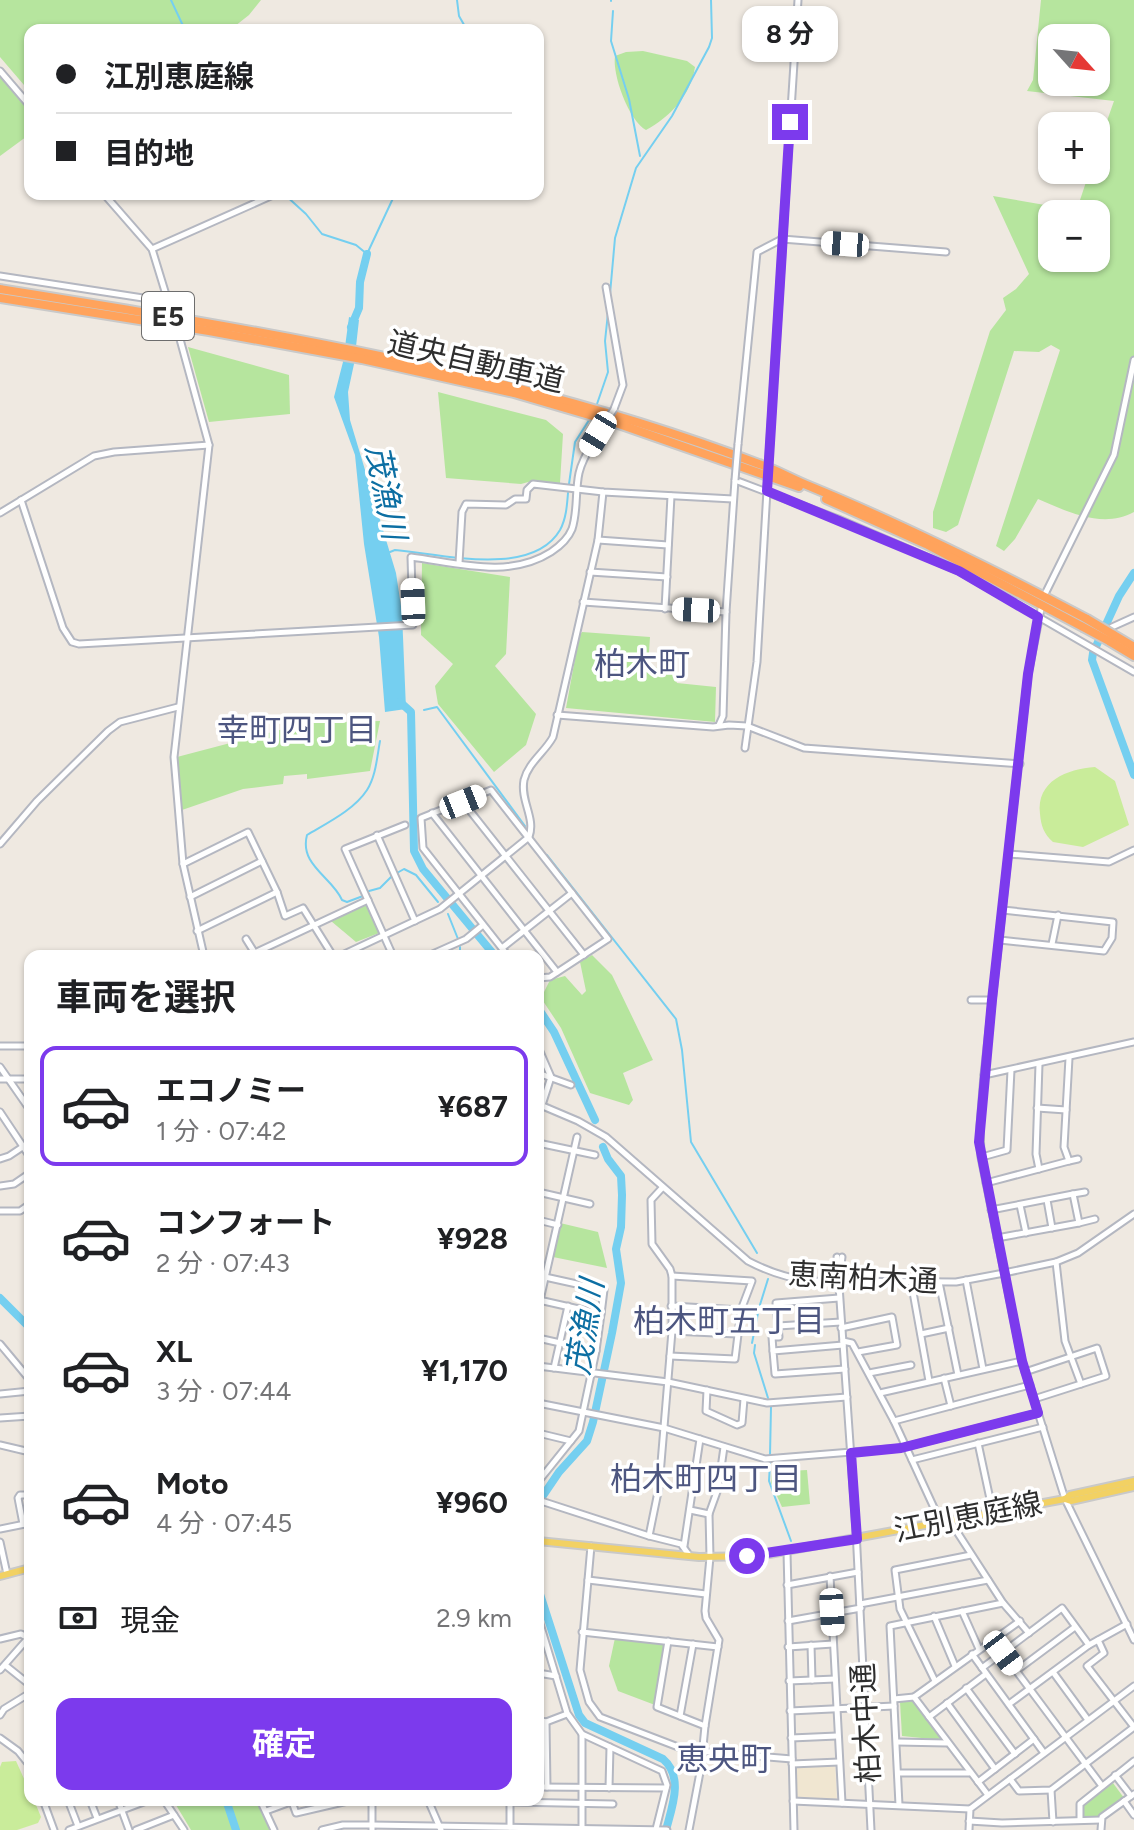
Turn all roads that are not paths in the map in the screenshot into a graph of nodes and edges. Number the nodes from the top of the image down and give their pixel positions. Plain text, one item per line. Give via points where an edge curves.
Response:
1 (798, 0) edge
2 (0, 71) edge
3 (24, 99) edge
4 (109, 200) edge
5 (262, 200) edge
6 (782, 239) junction
7 (152, 249) junction
8 (946, 252) dead end
9 (0, 276) edge
10 (606, 287) dead end
11 (0, 289) edge
12 (0, 298) edge
13 (169, 302) junction
14 (171, 311) dead end
15 (178, 332) dead end
16 (334, 350) junction
17 (364, 356) junction
18 (1134, 360) edge
19 (209, 445) junction
20 (737, 456) junction
21 (735, 480) junction
22 (577, 489) junction
23 (767, 490) junction
24 (603, 492) junction
25 (671, 496) junction
26 (733, 499) junction
27 (21, 500) junction
28 (0, 513) edge
29 (598, 540) junction
30 (668, 545) junction
31 (459, 559) junction
32 (590, 572) junction
33 (667, 577) junction
34 (1046, 592) dead end
35 (583, 602) junction
36 (665, 609) junction
37 (1041, 609) dead end
38 (726, 612) junction
39 (1038, 617) junction
40 (1134, 617) edge
41 (1085, 623) junction
42 (1109, 636) junction
43 (187, 638) junction
44 (1134, 647) edge
45 (1101, 652) junction
46 (1134, 656) edge
47 (1134, 672) edge
48 (178, 707) junction
49 (557, 715) junction
50 (719, 726) junction
51 (747, 726) junction
52 (745, 748) dead end
53 (1020, 764) junction
54 (463, 802) junction
55 (432, 813) junction
56 (405, 825) dead end
57 (377, 835) junction
58 (529, 837) junction
59 (0, 844) edge
60 (1134, 850) edge
61 (1009, 854) junction
62 (506, 857) junction
63 (262, 861) junction
64 (183, 864) junction
65 (482, 876) junction
66 (277, 892) junction
67 (572, 893) junction
68 (458, 895) junction
69 (190, 897) junction
70 (368, 900) junction
71 (1003, 910) junction
72 (549, 912) junction
73 (1058, 915) junction
74 (415, 921) junction
75 (314, 925) junction
76 (482, 926) junction
77 (197, 931) junction
78 (524, 931) junction
79 (383, 935) junction
80 (246, 939) dead end
81 (1000, 940) junction
82 (1052, 944) junction
83 (502, 948) joint
84 (202, 950) edge
85 (251, 950) edge
86 (263, 950) edge
87 (329, 950) edge
88 (352, 950) edge
89 (390, 950) edge
90 (441, 950) edge
91 (539, 950) edge
92 (584, 955) junction
93 (544, 956) edge
94 (557, 972) junction
95 (544, 978) edge
96 (971, 1000) dead end
97 (992, 1000) junction
98 (1134, 1042) edge
99 (0, 1046) edge
100 (24, 1046) edge
101 (1069, 1058) junction
102 (544, 1061) edge
103 (1039, 1064) junction
104 (0, 1067) edge
105 (1011, 1070) junction
106 (544, 1075) edge
107 (984, 1075) junction
108 (551, 1077) junction
109 (0, 1079) edge
110 (8, 1079) junction
111 (24, 1079) edge
112 (571, 1085) dead end
113 (544, 1095) edge
114 (24, 1102) edge
115 (544, 1107) edge
116 (1037, 1108) junction
117 (1066, 1110) junction
118 (0, 1112) edge
119 (8, 1126) junction
120 (0, 1131) edge
121 (577, 1137) dead end
122 (544, 1144) edge
123 (23, 1147) joint
124 (574, 1151) junction
125 (595, 1155) dead end
126 (981, 1157) junction
127 (0, 1159) edge
128 (1078, 1159) dead end
129 (1069, 1161) junction
130 (1039, 1169) junction
131 (24, 1177) edge
132 (986, 1183) junction
133 (0, 1186) edge
134 (663, 1187) junction
135 (1085, 1192) dead end
136 (544, 1193) edge
137 (1073, 1194) junction
138 (563, 1197) junction
139 (1047, 1200) junction
140 (590, 1204) dead end
141 (1020, 1205) junction
142 (24, 1208) edge
143 (991, 1210) junction
144 (0, 1211) edge
145 (1134, 1214) edge
146 (1095, 1219) dead end
147 (544, 1222) edge
148 (1079, 1223) junction
149 (558, 1225) junction
150 (1052, 1228) junction
151 (1026, 1233) junction
152 (997, 1238) junction
153 (839, 1257) dead end
154 (1056, 1262) junction
155 (1004, 1273) junction
156 (672, 1276) junction
157 (545, 1277) junction
158 (839, 1280) junction
159 (966, 1280) junction
160 (544, 1281) edge
161 (911, 1281) junction
162 (939, 1282) junction
163 (839, 1298) junction
164 (544, 1301) edge
165 (568, 1306) junction
166 (671, 1306) junction
167 (741, 1310) junction
168 (601, 1314) junction
169 (841, 1325) junction
170 (778, 1326) junction
171 (949, 1328) junction
172 (672, 1331) junction
173 (737, 1334) junction
174 (921, 1334) junction
175 (544, 1339) edge
176 (560, 1342) junction
177 (843, 1343) junction
178 (0, 1344) edge
179 (596, 1351) junction
180 (773, 1351) junction
181 (858, 1353) junction
182 (670, 1356) junction
183 (1071, 1357) junction
184 (1022, 1361) junction
185 (911, 1365) dead end
186 (544, 1367) edge
187 (554, 1368) junction
188 (845, 1369) junction
189 (983, 1369) junction
190 (1025, 1372) junction
191 (24, 1373) edge
192 (595, 1373) junction
193 (869, 1373) junction
194 (958, 1375) junction
195 (944, 1378) junction
196 (929, 1381) junction
197 (668, 1382) junction
198 (1081, 1384) junction
199 (1030, 1385) junction
200 (707, 1390) junction
201 (24, 1392) edge
202 (880, 1393) junction
203 (0, 1394) edge
204 (847, 1397) junction
205 (744, 1399) junction
206 (1034, 1399) junction
207 (544, 1404) edge
208 (951, 1406) junction
209 (586, 1413) junction
210 (1038, 1413) junction
211 (24, 1416) edge
212 (0, 1418) edge
213 (894, 1421) junction
214 (1043, 1427) junction
215 (664, 1428) junction
216 (544, 1434) edge
217 (700, 1439) junction
218 (571, 1441) junction
219 (978, 1443) junction
220 (0, 1445) edge
221 (724, 1447) junction
222 (907, 1447) junction
223 (24, 1451) edge
224 (851, 1453) junction
225 (911, 1460) junction
226 (544, 1469) edge
227 (548, 1470) junction
228 (544, 1475) edge
229 (1134, 1481) edge
230 (1134, 1487) edge
231 (24, 1495) edge
232 (1065, 1499) junction
233 (544, 1502) edge
234 (690, 1510) junction
235 (993, 1513) junction
236 (709, 1514) junction
237 (950, 1521) junction
238 (941, 1523) junction
239 (23, 1524) joint
240 (0, 1529) edge
241 (649, 1536) junction
242 (857, 1539) junction
243 (0, 1542) edge
244 (544, 1542) edge
245 (591, 1546) junction
246 (684, 1546) junction
247 (787, 1552) junction
248 (689, 1555) junction
249 (971, 1555) junction
250 (710, 1557) junction
251 (24, 1570) edge
252 (858, 1572) junction
253 (4, 1575) edge
254 (830, 1576) junction
255 (588, 1580) junction
256 (988, 1580) junction
257 (787, 1585) junction
258 (706, 1594) junction
259 (899, 1597) junction
260 (1003, 1603) junction
261 (860, 1606) junction
262 (962, 1611) junction
263 (832, 1612) junction
264 (934, 1616) junction
265 (788, 1621) junction
266 (1020, 1621) junction
267 (906, 1622) junction
268 (1127, 1624) junction
269 (1075, 1627) junction
270 (582, 1632) junction
271 (1029, 1633) junction
272 (24, 1637) edge
273 (0, 1639) edge
274 (544, 1640) edge
275 (1098, 1640) junction
276 (1134, 1640) edge
277 (668, 1641) junction
278 (693, 1644) junction
279 (833, 1644) junction
280 (24, 1645) edge
281 (811, 1645) junction
282 (1089, 1645) junction
283 (718, 1647) junction
284 (788, 1647) junction
285 (979, 1649) junction
286 (1003, 1653) junction
287 (972, 1654) junction
288 (5, 1665) junction
289 (955, 1666) junction
290 (982, 1668) junction
291 (0, 1670) edge
292 (1016, 1671) junction
293 (1053, 1672) junction
294 (544, 1674) edge
295 (986, 1674) junction
296 (556, 1676) junction
297 (835, 1679) junction
298 (24, 1680) edge
299 (812, 1680) junction
300 (789, 1681) junction
301 (935, 1681) junction
302 (1134, 1686) edge
303 (966, 1688) junction
304 (1029, 1689) junction
305 (24, 1697) edge
306 (914, 1697) junction
307 (1114, 1701) junction
308 (894, 1703) junction
309 (947, 1703) junction
310 (1009, 1704) junction
311 (865, 1707) junction
312 (836, 1709) junction
313 (790, 1711) junction
314 (567, 1713) junction
315 (0, 1715) edge
316 (680, 1716) junction
317 (929, 1717) junction
318 (1088, 1720) junction
319 (546, 1722) joint
320 (705, 1726) junction
321 (1134, 1727) edge
322 (582, 1734) junction
323 (837, 1736) junction
324 (1065, 1737) junction
325 (0, 1738) edge
326 (791, 1738) junction
327 (1034, 1739) junction
328 (897, 1742) junction
329 (948, 1743) junction
330 (610, 1747) junction
331 (702, 1752) junction
332 (24, 1753) edge
333 (1044, 1753) junction
334 (1015, 1754) junction
335 (792, 1761) junction
336 (1134, 1761) edge
337 (839, 1762) junction
338 (1085, 1763) junction
339 (995, 1769) junction
340 (898, 1773) junction
341 (970, 1773) junction
342 (1115, 1775) junction
343 (1010, 1779) junction
344 (977, 1782) junction
345 (1102, 1786) junction
346 (547, 1787) joint
347 (582, 1788) junction
348 (609, 1788) junction
349 (666, 1788) junction
350 (1051, 1790) junction
351 (988, 1795) junction
352 (1132, 1795) edge
353 (793, 1801) junction
354 (1124, 1801) junction
355 (544, 1802) edge
356 (582, 1803) junction
357 (842, 1803) junction
358 (613, 1804) dead end
359 (870, 1805) junction
360 (899, 1805) junction
361 (45, 1806) edge
362 (70, 1806) edge
363 (93, 1806) edge
364 (120, 1806) edge
365 (133, 1806) edge
366 (168, 1806) edge
367 (263, 1806) edge
368 (280, 1806) edge
369 (295, 1806) edge
370 (326, 1806) edge
371 (372, 1806) edge
372 (431, 1806) edge
373 (510, 1806) edge
374 (970, 1809) junction
375 (122, 1810) junction
376 (266, 1811) junction
377 (174, 1815) junction
378 (1134, 1815) edge
379 (98, 1818) junction
380 (1080, 1820) junction
381 (1101, 1820) junction
382 (969, 1821) junction
383 (1053, 1822) junction
384 (78, 1826) junction
385 (372, 1828) edge
386 (440, 1828) edge
387 (510, 1829) edge
388 (548, 1829) edge
389 (582, 1829) edge
390 (54, 1830) edge
391 (69, 1830) edge
392 (129, 1830) edge
393 (136, 1830) edge
394 (184, 1830) edge
395 (274, 1830) edge
396 (322, 1830) edge
397 (657, 1830) edge
398 (667, 1830) edge
399 (689, 1830) edge
400 (794, 1830) edge
401 (871, 1830) edge
402 (969, 1830) edge
403 (1101, 1830) edge

1 - 6 street
2 - 3 street
4 - 7 street
5 - 7 street
6 - 8 street
6 - 20 street, bridge via 757,252 754,262
6 - 23 street, bridge
7 - 13 street
9 - 13 street
10 - 22 street, bridge via 623,385 579,470
11 - 16 highway, 道央自動車道 / E5
12 - 16 highway, 道央自動車道 / E5
13 - 14 street
15 - 19 street
16 - 17 highway, 道央自動車道 / E5
17 - 20 highway, 道央自動車道 / E5 via 548,395
17 - 41 highway, 道央自動車道 / E5 via 564,407 766,475 926,544
18 - 34 street via 1114,455
19 - 27 street via 94,456
19 - 43 street
20 - 21 street, bridge
20 - 41 highway, 道央自動車道 / E5 via 927,538
21 - 23 street
21 - 26 street
22 - 24 street
22 - 31 street via 572,530 551,552 513,567
22 - 31 street via 533,484 526,499 506,505 466,504
23 - 39 street via 959,571
23 - 51 street via 757,662
24 - 25 street
24 - 29 street
25 - 26 street
25 - 30 street
26 - 38 street
27 - 28 street
27 - 43 street via 72,642
29 - 30 street
29 - 32 street
30 - 33 street
31 - 43 street via 411,557 414,625
32 - 33 street
32 - 35 street
33 - 36 street
35 - 36 street
35 - 49 street
36 - 38 street
37 - 39 street
38 - 50 street
39 - 45 street
39 - 53 street
40 - 42 street
41 - 42 highway, 道央自動車道 / E5, bridge
42 - 44 highway, 道央自動車道 / E5
42 - 45 street
42 - 46 highway, 道央自動車道 / E5
43 - 48 street
45 - 47 street
48 - 59 street via 120,722 108,731
48 - 64 street via 174,757
49 - 50 street
49 - 58 street via 550,742 524,782
50 - 51 street
51 - 52 street
51 - 53 street via 804,748
53 - 61 street
54 - 55 street
54 - 58 street via 493,791
54 - 62 street
55 - 65 street
55 - 68 street via 421,818 423,848
56 - 57 street
57 - 70 street via 345,849
57 - 74 street
58 - 62 street
58 - 67 street
60 - 61 street via 1109,862
61 - 71 street
62 - 65 street
62 - 72 street
63 - 64 street via 248,832
63 - 66 street
63 - 69 street
64 - 69 street
65 - 68 street
65 - 78 street
66 - 75 street via 285,916 303,908
66 - 77 street
67 - 72 street
67 - 92 street via 608,939
68 - 74 street
68 - 76 street
69 - 77 street
70 - 75 street
70 - 79 street
71 - 73 street
71 - 81 street
72 - 78 street
72 - 92 street
73 - 82 street
73 - 82 street via 1113,922 1112,938 1104,951
74 - 79 street
75 - 86 street
75 - 87 street
76 - 83 street
76 - 90 street
77 - 84 street
78 - 83 street
78 - 91 street
79 - 88 street
79 - 89 street
80 - 85 street
81 - 82 street
81 - 97 street
92 - 94 street
93 - 94 street
94 - 95 street
96 - 97 street
97 - 107 street
98 - 101 street
99 - 100 street
101 - 103 street
101 - 117 street
102 - 108 street
103 - 105 street
103 - 116 street
104 - 110 street
105 - 107 street
105 - 126 street via 1007,1150
106 - 108 street
107 - 126 street
108 - 112 street
108 - 113 street
109 - 110 street
110 - 111 street
110 - 114 street
115 - 134 street, 恵南柏木通 via 606,1137
116 - 117 street
116 - 130 street
117 - 129 street via 1064,1147
118 - 119 street
119 - 120 street
119 - 123 street
121 - 124 street
122 - 124 street
123 - 127 street
124 - 125 street
124 - 138 street
126 - 132 street
128 - 129 street
129 - 130 street
130 - 132 street
131 - 133 street
132 - 143 street
134 - 156 street via 651,1200 652,1244
134 - 158 street, 恵南柏木通 via 765,1270 802,1280
135 - 137 street
136 - 138 street
137 - 139 street
137 - 148 street
138 - 140 street
138 - 149 street
139 - 141 street
139 - 150 street
141 - 143 street
141 - 151 street
142 - 144 street
143 - 152 street
145 - 154 street, 恵南柏木通 via 1086,1249
146 - 148 street
147 - 149 street
148 - 150 street
149 - 157 street
150 - 151 street
151 - 152 street
152 - 155 street
153 - 158 street, 柏木中通
154 - 155 street, 恵南柏木通
154 - 183 street
155 - 159 street, 恵南柏木通
155 - 184 street
156 - 166 street
156 - 167 street via 752,1281
157 - 160 street
157 - 168 street via 604,1290
158 - 161 street, 恵南柏木通
158 - 163 street, 柏木中通
159 - 162 street, 恵南柏木通
159 - 189 street
161 - 162 street, 恵南柏木通
161 - 174 street
162 - 171 street
163 - 169 street, 柏木中通
163 - 170 street via 776,1303
164 - 165 street
165 - 168 street
165 - 176 street
166 - 167 street
166 - 172 street
167 - 173 street
168 - 179 street
169 - 170 street
169 - 177 street, 柏木中通
169 - 181 street via 892,1317 897,1345
170 - 180 street
171 - 174 street
171 - 194 street
172 - 173 street
172 - 182 street
173 - 182 street via 735,1359
174 - 196 street
175 - 176 street
176 - 179 street
176 - 187 street
177 - 180 street
177 - 181 street via 852,1343
177 - 188 street, 柏木中通
178 - 191 street
179 - 192 street
180 - 188 street via 775,1374
181 - 193 street
182 - 197 street
183 - 190 street
183 - 198 street
183 - 198 street via 1097,1348 1106,1376
184 - 189 street
184 - 190 street
185 - 193 street
186 - 187 street
187 - 192 street
188 - 204 street, 柏木中通
189 - 194 street
190 - 199 street
192 - 197 street
192 - 209 street
193 - 202 street
194 - 195 street
195 - 196 street
195 - 208 street
196 - 202 street
197 - 200 street
197 - 215 street
198 - 206 street
199 - 206 street
199 - 208 street
200 - 205 street
200 - 205 street via 706,1411 737,1425 742,1423
201 - 203 street
202 - 213 street
204 - 205 street via 775,1403
204 - 224 street, 柏木中通
206 - 210 street
207 - 209 street
208 - 213 street
209 - 215 street
209 - 218 street
210 - 214 street
210 - 222 street
211 - 212 street
213 - 222 street
214 - 219 street
214 - 232 street
215 - 217 street
215 - 241 street
216 - 218 street
217 - 221 street
217 - 234 street
218 - 227 street
219 - 225 street
219 - 235 street
220 - 223 street
221 - 224 street via 765,1459
221 - 236 street
222 - 224 street
222 - 225 street
224 - 242 street, 柏木中通
225 - 238 street
226 - 227 street
227 - 228 street
229 - 232 main road, 江別恵庭線
230 - 232 main road, 江別恵庭線
231 - 239 street via 18,1498
232 - 235 main road, 江別恵庭線
232 - 268 street
233 - 241 street
234 - 236 street
234 - 246 street
235 - 237 main road, 江別恵庭線
236 - 250 street
237 - 238 main road, 江別恵庭線
237 - 249 street
238 - 242 main road, 江別恵庭線
239 - 240 street
241 - 246 street
242 - 247 main road, 江別恵庭線
242 - 252 street, 柏木中通
243 - 253 street
244 - 245 main road, 江別恵庭線
245 - 248 main road, 江別恵庭線
245 - 255 street
246 - 248 street
247 - 250 main road, 江別恵庭線
247 - 257 street
248 - 250 main road, 江別恵庭線
249 - 256 street
249 - 259 street via 895,1570
250 - 258 street
251 - 253 main road
252 - 254 street
252 - 261 street, 柏木中通
254 - 257 street
254 - 263 street
255 - 258 street
255 - 270 street
256 - 259 street
256 - 260 street
257 - 265 street
258 - 283 street via 706,1618
259 - 261 street
259 - 267 street
260 - 262 street
260 - 266 street
261 - 263 street
261 - 311 street, 柏木中通
262 - 264 street
262 - 285 street
263 - 265 street
263 - 279 street
264 - 267 street
264 - 289 street
265 - 284 street
266 - 271 street
266 - 285 street
267 - 301 street
267 - 308 street via 890,1626
268 - 275 street
268 - 276 street
269 - 271 street via 1062,1608
269 - 282 street
269 - 292 street
270 - 277 street
270 - 331 street via 580,1670 589,1702 600,1717 670,1746
271 - 286 street
272 - 273 street
274 - 296 street
275 - 282 street
275 - 307 street via 1104,1653 1087,1666
277 - 278 street
277 - 316 street via 657,1707
278 - 283 street
278 - 316 street
279 - 281 street
279 - 297 street
280 - 288 street
281 - 284 street
281 - 299 street
282 - 293 street
283 - 320 street
284 - 300 street
285 - 287 street
286 - 290 street
286 - 292 street
287 - 289 street
287 - 290 street
288 - 291 street
288 - 298 street
289 - 301 street
290 - 295 street
292 - 304 street
293 - 304 street
293 - 318 street
294 - 296 street
295 - 303 street
295 - 310 street
296 - 314 street
297 - 299 street
297 - 312 street
299 - 300 street
300 - 313 street
301 - 306 street
302 - 307 street
303 - 309 street
303 - 334 street
304 - 310 street
304 - 324 street
305 - 315 street
306 - 308 street
306 - 317 street
307 - 318 street
307 - 321 street
308 - 311 street
308 - 328 street
309 - 317 street
309 - 339 street
310 - 327 street
311 - 312 street
311 - 359 street, 柏木中通
312 - 313 street
312 - 323 street
313 - 326 street
314 - 319 street
314 - 322 street
316 - 320 street
317 - 329 street
318 - 324 street
319 - 346 street
320 - 331 street
321 - 338 street
322 - 330 street
322 - 347 street
323 - 326 street
323 - 337 street
324 - 333 street
324 - 338 street
325 - 332 street
326 - 335 street
327 - 333 street
327 - 334 street
328 - 329 street
328 - 340 street
329 - 341 street
330 - 348 street
330 - 349 street via 662,1771
331 - 335 street
331 - 399 street
333 - 343 street
334 - 339 street
335 - 337 street
335 - 353 street
336 - 342 street
337 - 357 street
338 - 345 street
338 - 350 street
339 - 344 street
340 - 341 street
340 - 360 street
341 - 344 street
342 - 345 street
342 - 352 street
343 - 350 street via 1019,1791
343 - 351 street
344 - 351 street
345 - 380 street via 1080,1804
346 - 347 street
347 - 348 street
347 - 356 street
348 - 349 street
349 - 397 street
350 - 383 street
351 - 374 street
352 - 354 street
353 - 357 street
353 - 400 street
354 - 378 street
354 - 381 street
355 - 356 street
356 - 358 street
356 - 389 street
357 - 359 street
359 - 360 street
359 - 401 street, 柏木中通
360 - 374 street
361 - 390 street
362 - 384 street
363 - 379 street
364 - 375 street
365 - 375 street
366 - 377 street
367 - 376 street
368 - 376 street
369 - 370 street via 296,1813
371 - 385 street
372 - 386 street
373 - 387 street
374 - 382 street
375 - 379 street
375 - 392 street
376 - 395 street
377 - 393 street
377 - 394 street
379 - 384 street
380 - 381 street
380 - 383 street
381 - 403 street
382 - 383 street
382 - 402 street
384 - 391 street
385 - 386 street
385 - 396 street via 343,1825
386 - 387 street
387 - 388 street
388 - 389 street
389 - 397 street
397 - 398 street

